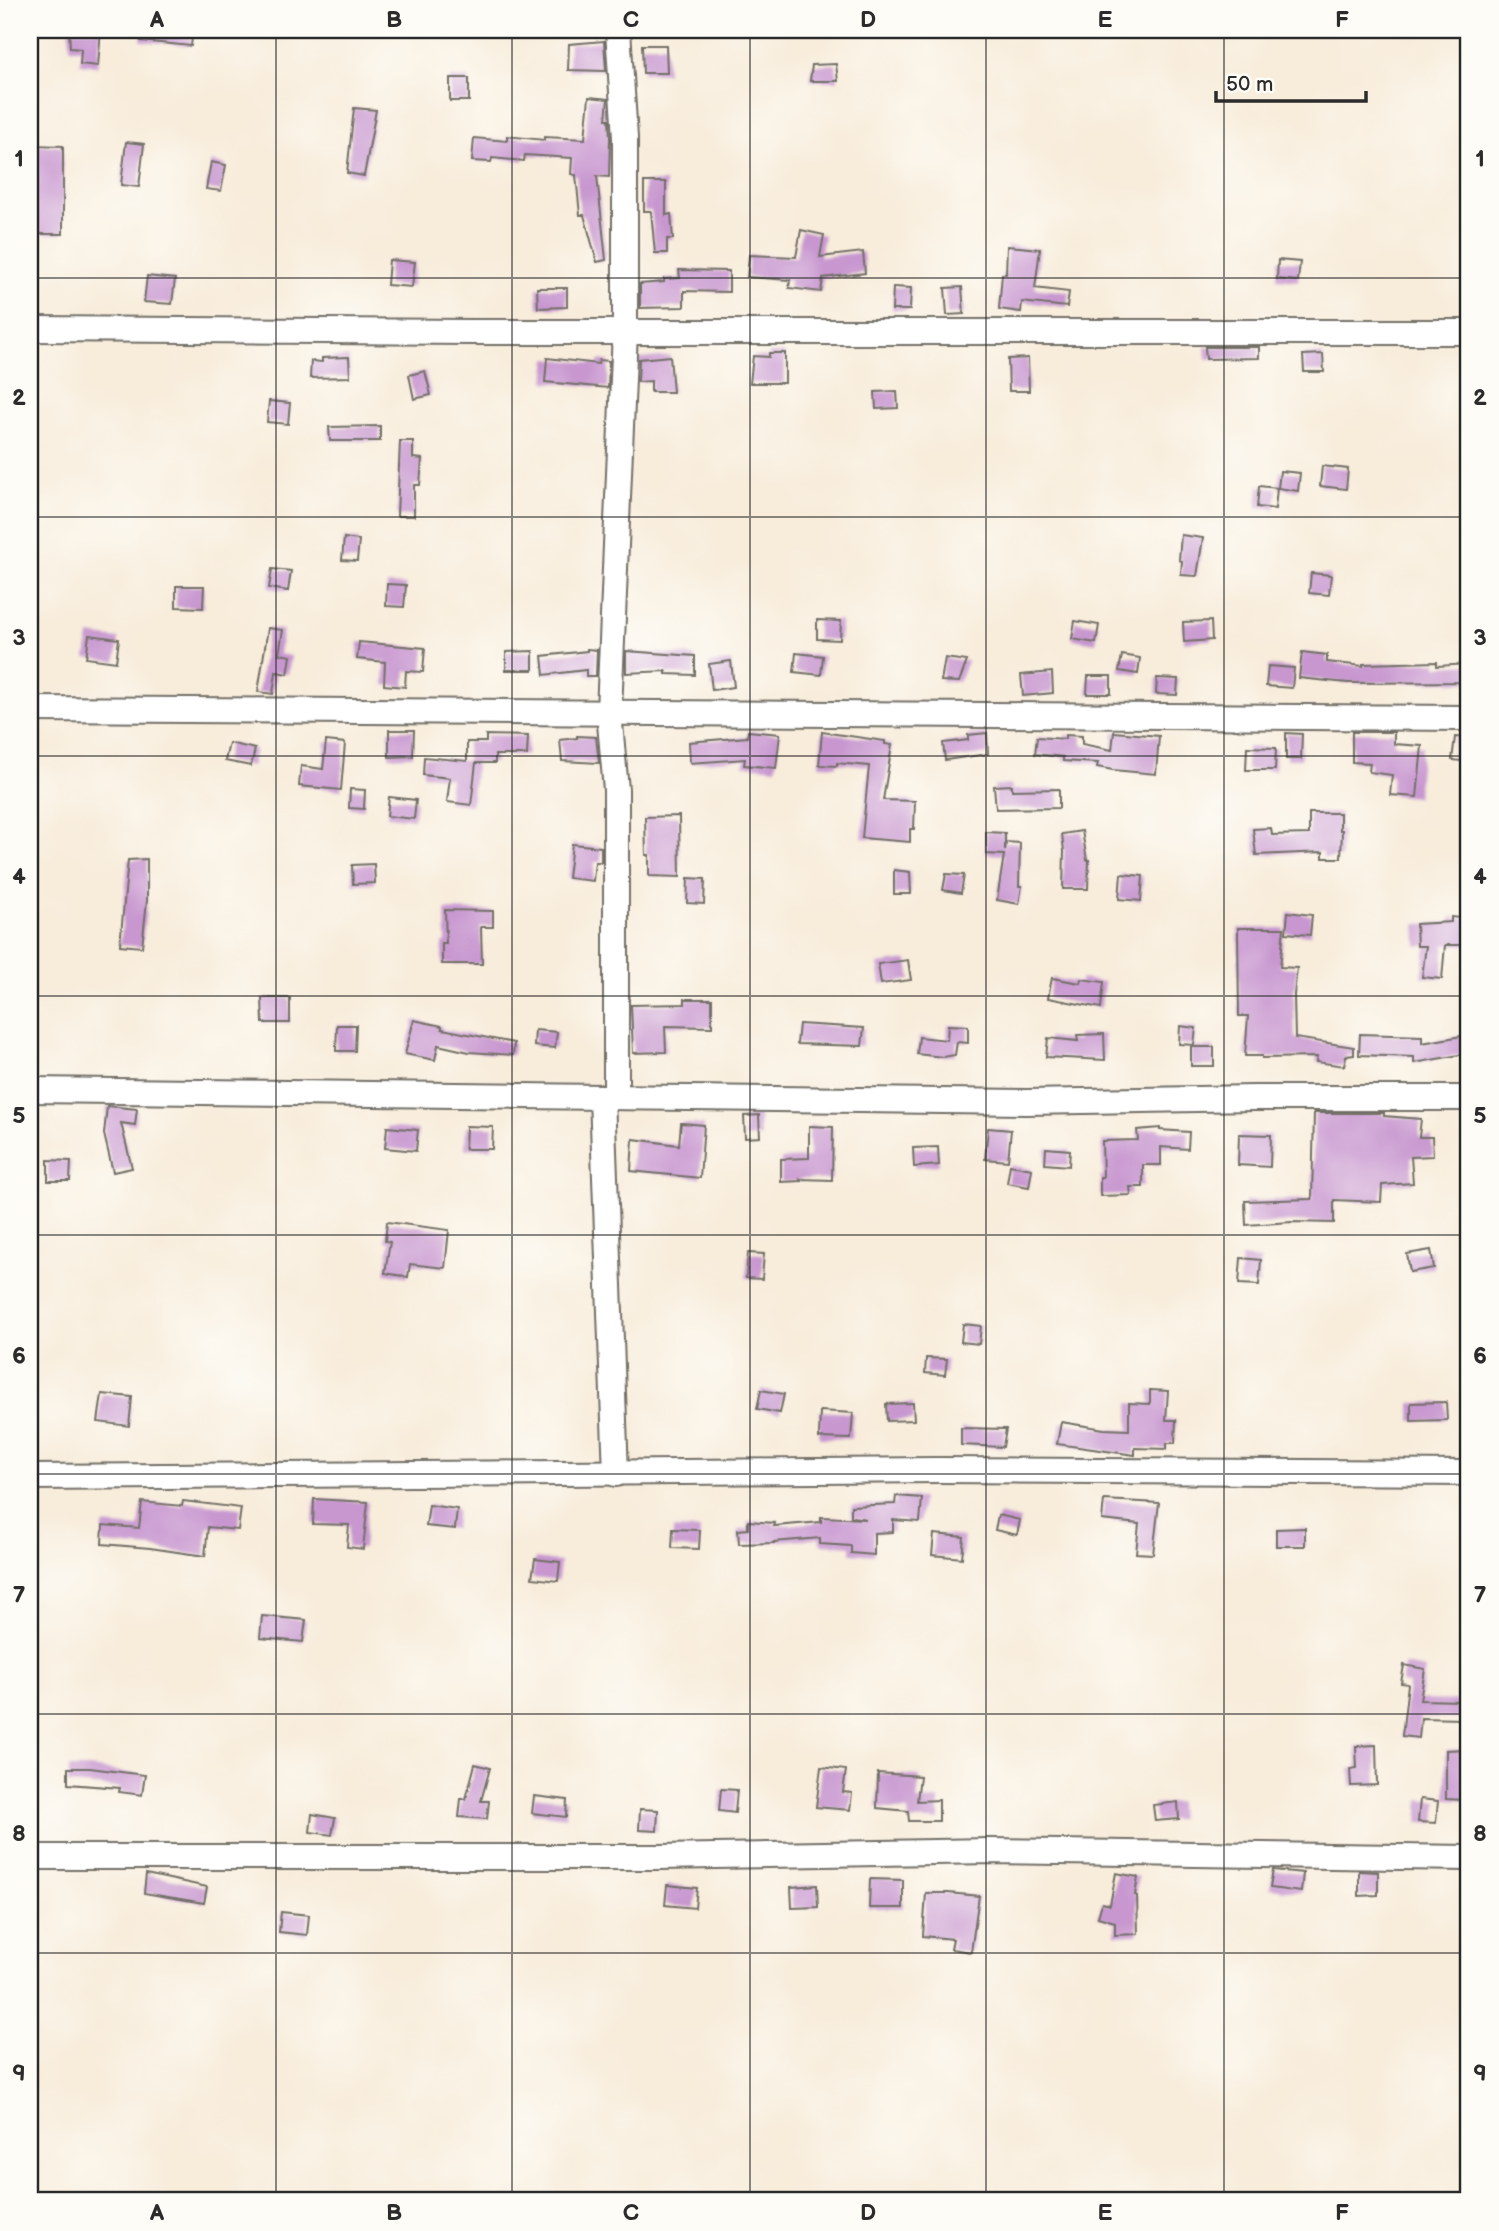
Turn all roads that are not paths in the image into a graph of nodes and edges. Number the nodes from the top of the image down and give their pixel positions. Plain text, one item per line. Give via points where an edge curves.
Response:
1 (618, 30) edge
2 (30, 329) edge
3 (625, 331) junction
4 (1469, 332) edge
5 (30, 709) edge
6 (609, 712) junction
7 (1469, 719) edge
8 (30, 1090) edge
9 (609, 1097) junction
10 (1469, 1098) edge
11 (1469, 1473) edge
12 (616, 1474) junction
13 (30, 1477) edge
14 (30, 1857) edge
15 (1469, 1858) edge

1 - 3 street via 625,138
2 - 3 street
3 - 4 street
3 - 6 street
5 - 6 street
6 - 7 street
6 - 9 street via 616,790
8 - 9 street
9 - 10 street via 1027,1102
9 - 12 street
11 - 12 street via 939,1470
12 - 13 street
14 - 15 street via 660,1857 990,1851

